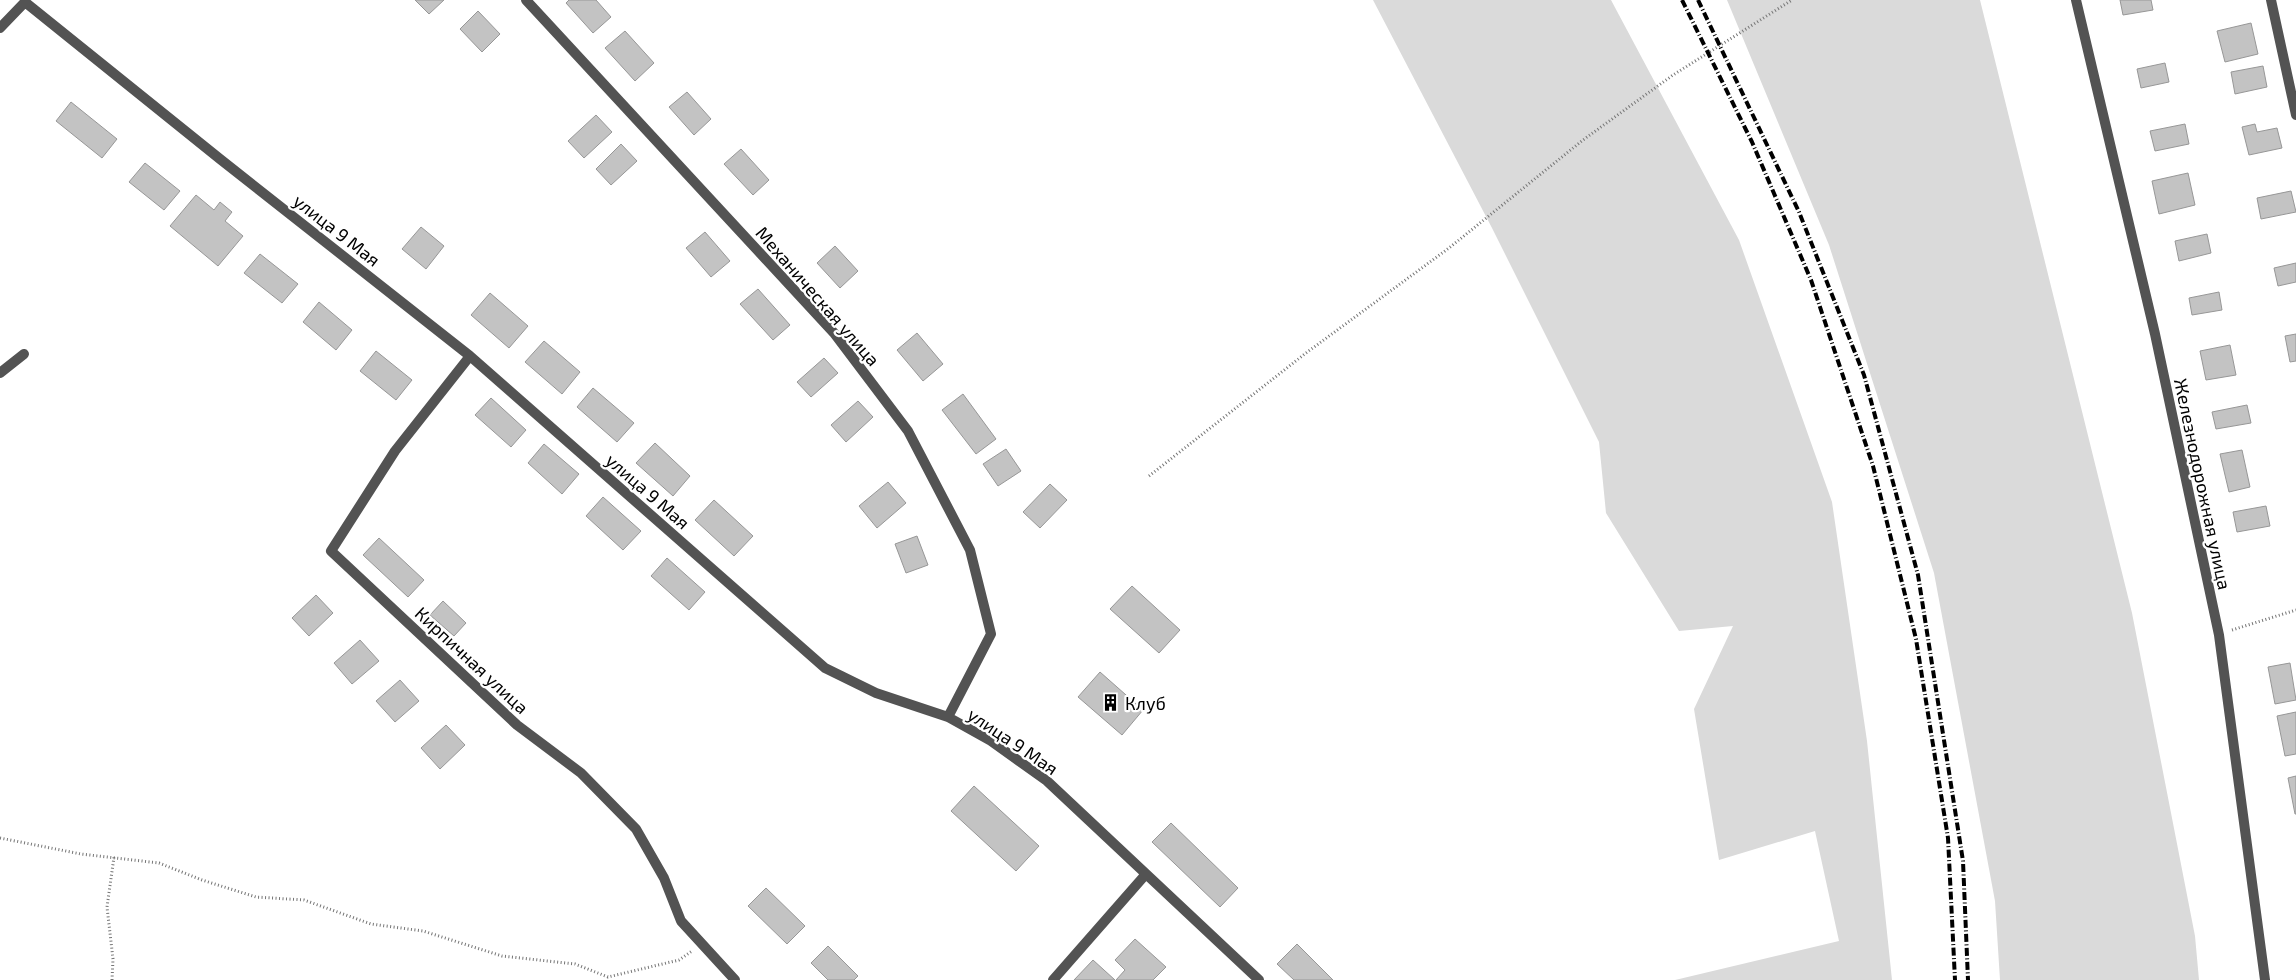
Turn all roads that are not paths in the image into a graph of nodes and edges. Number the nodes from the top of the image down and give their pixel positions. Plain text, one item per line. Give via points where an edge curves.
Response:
1 (526, 0) edge
2 (2076, 0) edge
3 (2272, 0) edge
4 (25, 1) edge
5 (0, 28) edge
6 (2296, 114) edge
7 (24, 354) dead end
8 (470, 356) junction
9 (0, 373) edge
10 (948, 717) junction
11 (1146, 874) junction
12 (735, 980) edge
13 (1053, 980) edge
14 (1259, 980) edge
15 (2265, 980) edge

1 - 10 street, Механическая улица via 834,334 908,431 970,550 991,634
2 - 15 street, Железнодорожная улица via 2155,334 2219,635
3 - 6 street
4 - 5 street
4 - 8 street, улица 9 Мая
7 - 9 street
8 - 10 street, улица 9 Мая via 825,668 876,693
8 - 12 street, Кирпичная улица via 395,451 331,551 517,725 581,773 636,829 664,878 681,921
10 - 11 street, улица 9 Мая via 991,741 1047,781
11 - 13 street
11 - 14 street, улица 9 Мая

